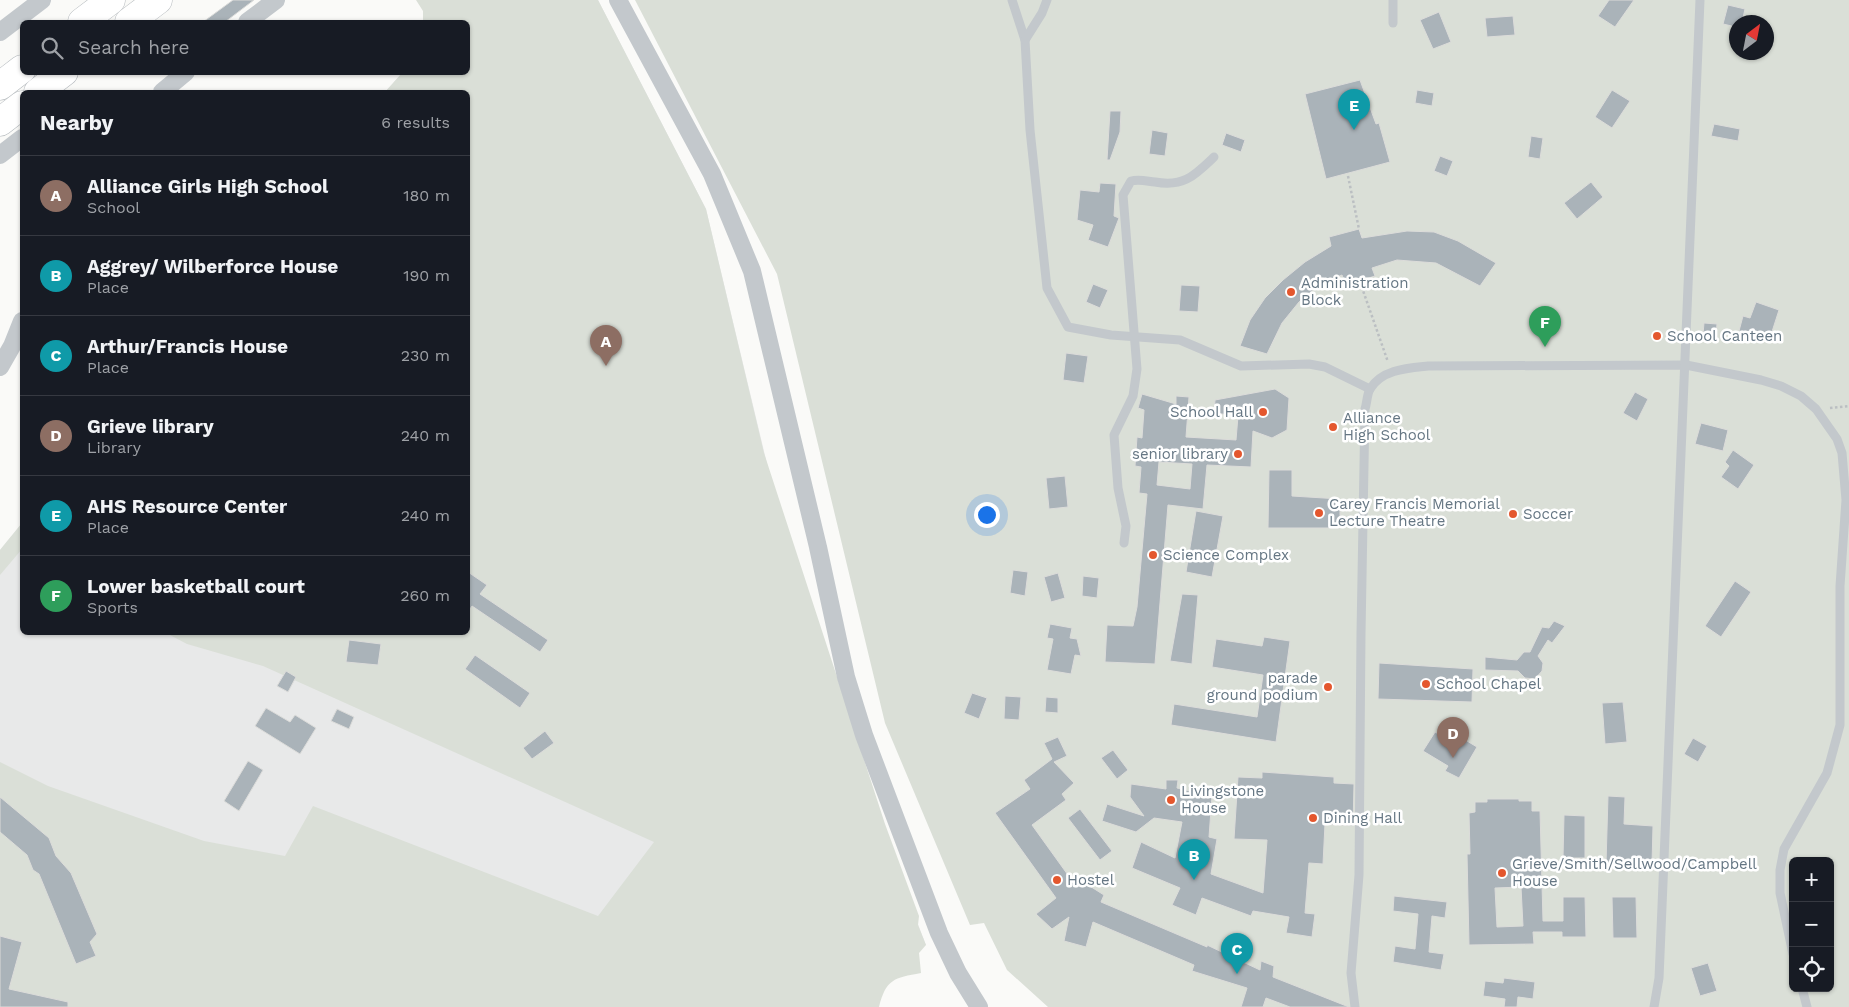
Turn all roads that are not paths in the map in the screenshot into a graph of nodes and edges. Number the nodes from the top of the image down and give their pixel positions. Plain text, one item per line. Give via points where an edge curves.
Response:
1 (42, 0) edge
2 (111, 0) edge
3 (158, 0) edge
4 (276, 0) edge
5 (618, 0) edge
6 (1012, 0) edge
7 (1047, 0) edge
8 (1393, 0) edge
9 (1700, 0) edge
10 (85, 20) edge
11 (132, 20) edge
12 (249, 20) edge
13 (1393, 23) dead end
14 (0, 32) edge
15 (1025, 40) junction
16 (20, 71) edge
17 (60, 75) edge
18 (182, 75) edge
19 (0, 86) edge
20 (41, 90) edge
21 (164, 90) edge
22 (20, 106) edge
23 (0, 122) edge
24 (20, 140) edge
25 (0, 155) edge
26 (1214, 157) dead end
27 (20, 326) edge
28 (1136, 337) junction
29 (1686, 365) junction
30 (0, 367) edge
31 (1370, 389) junction
32 (1124, 543) dead end
33 (1792, 947) edge
34 (1803, 992) edge
35 (979, 1007) edge
36 (1355, 1007) edge
37 (1654, 1007) edge
38 (1807, 1007) edge

1 - 14 street
2 - 10 highway
3 - 11 highway
4 - 12 street
5 - 35 street via 712,174 752,271 858,718 938,933
6 - 15 lane
7 - 15 lane
8 - 13 lane
9 - 29 lane
15 - 28 lane via 1030,130 1047,288 1068,327
16 - 19 highway
17 - 20 highway
18 - 21 street
22 - 23 highway
24 - 25 street
26 - 28 lane via 1182,182 1158,183 1137,179 1131,181 1123,194
27 - 30 street
28 - 31 lane via 1192,343 1241,366 1309,364 1325,367
28 - 32 lane via 1137,369 1133,396 1114,435 1118,488 1126,526
29 - 31 lane via 1401,368 1383,376
29 - 33 lane via 1761,380 1801,396 1816,409 1837,439 1842,453 1846,500 1840,586 1840,725 1827,773 1784,849 1780,892
29 - 37 lane via 1659,978
31 - 36 lane via 1365,408 1362,508 1359,874 1351,973
34 - 38 lane

